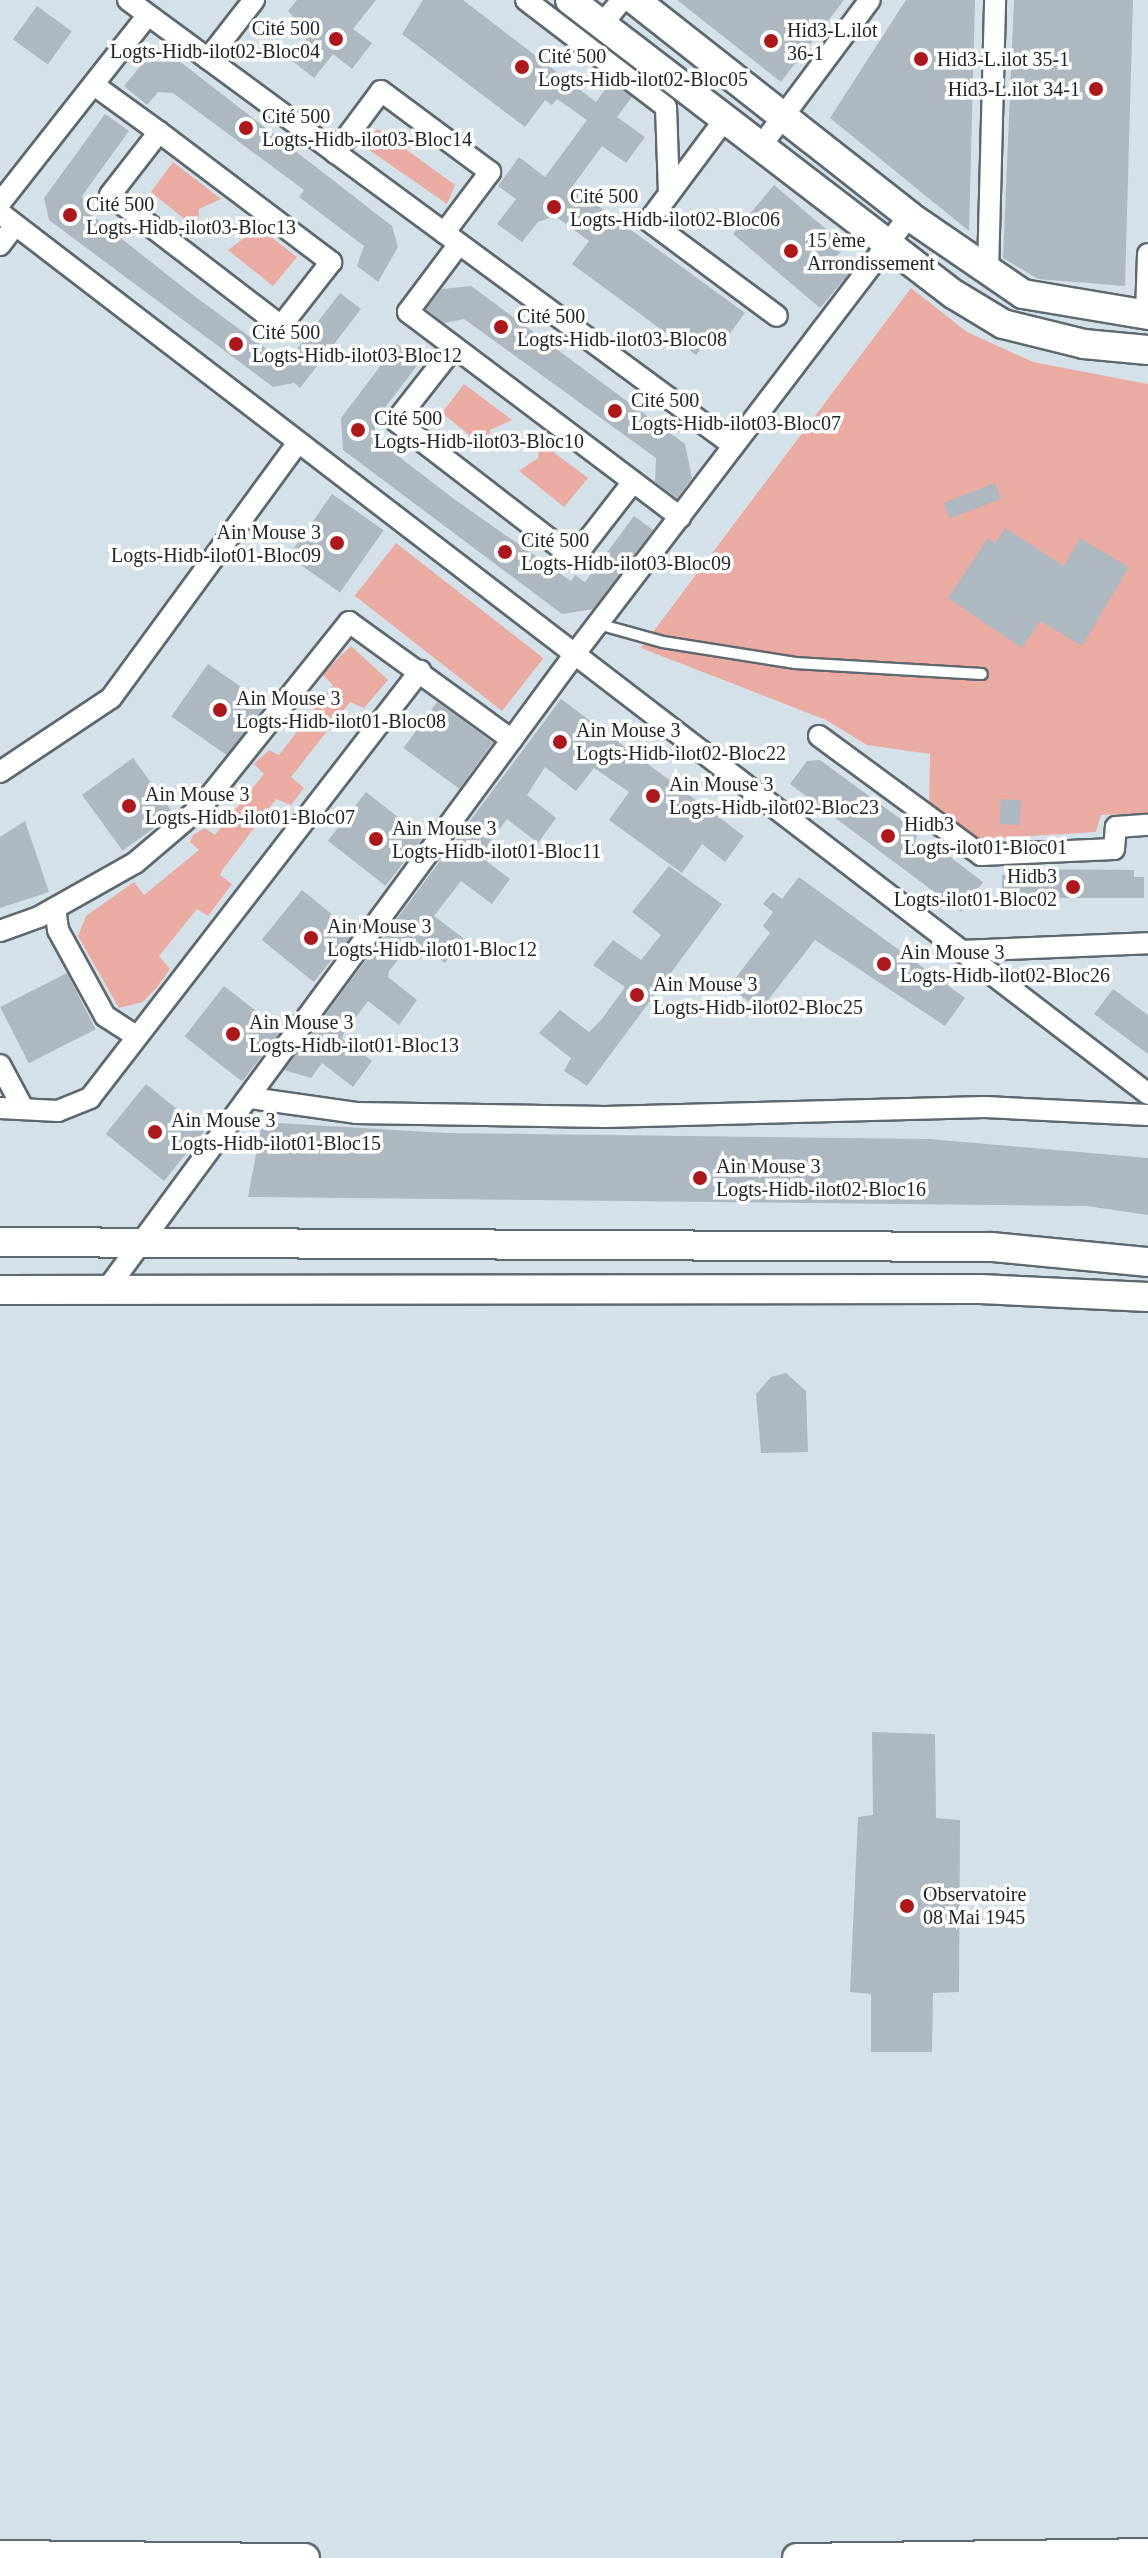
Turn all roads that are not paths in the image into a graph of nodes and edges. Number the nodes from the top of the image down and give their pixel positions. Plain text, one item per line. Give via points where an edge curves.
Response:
1 (128, 0) edge
2 (254, 0) edge
3 (526, 0) edge
4 (570, 0) edge
5 (622, 0) edge
6 (635, 0) edge
7 (870, 0) edge
8 (995, 0) edge
9 (148, 15) junction
10 (602, 24) junction
11 (208, 59) junction
12 (94, 85) junction
13 (783, 114) junction
14 (725, 119) junction
15 (159, 132) junction
16 (761, 146) junction
17 (335, 153) junction
18 (669, 194) junction
19 (0, 203) edge
20 (909, 216) junction
21 (8, 219) edge
22 (452, 239) junction
23 (890, 242) junction
24 (0, 245) edge
25 (1148, 254) edge
26 (988, 272) junction
27 (1147, 315) edge
28 (777, 316) dead end
29 (454, 347) junction
30 (1148, 350) edge
31 (296, 445) junction
32 (734, 446) junction
33 (633, 482) junction
34 (680, 517) junction
35 (598, 624) junction
36 (577, 651) junction
37 (420, 671) junction
38 (982, 674) dead end
39 (819, 736) dead end
40 (512, 740) junction
41 (0, 772) edge
42 (1148, 825) edge
43 (55, 908) junction
44 (0, 931) edge
45 (1148, 943) edge
46 (961, 951) junction
47 (137, 1037) junction
48 (0, 1065) edge
49 (1148, 1094) edge
50 (251, 1098) junction
51 (0, 1108) edge
52 (23, 1108) junction
53 (1148, 1115) edge
54 (0, 1242) edge
55 (145, 1242) junction
56 (1148, 1262) edge
57 (107, 1289) junction
58 (0, 1290) edge
59 (1148, 1297) edge
60 (1148, 2553) edge
61 (0, 2555) edge
62 (305, 2558) edge
63 (797, 2558) edge

1 - 9 street
2 - 11 street
3 - 18 street via 666,107
4 - 10 street
5 - 10 street
6 - 13 street
7 - 13 street
8 - 26 street
9 - 11 street
9 - 12 street
10 - 14 street
11 - 17 street
12 - 15 street
12 - 19 street
13 - 16 street
13 - 20 street
14 - 16 street
14 - 18 street
15 - 15 street via 331,262 281,326 110,195
16 - 23 street
17 - 22 street
17 - 22 street via 381,91 490,172
18 - 28 street via 649,221
20 - 23 street
20 - 26 street
21 - 24 street
21 - 31 street
22 - 29 street via 408,312
22 - 32 street
23 - 30 street via 1003,324 1084,344
23 - 32 street
25 - 27 street
26 - 27 street via 1023,294
29 - 33 street
29 - 33 street via 396,421 574,558
31 - 36 street
31 - 41 street via 111,698
32 - 34 street
33 - 34 street
34 - 35 street
35 - 36 street
35 - 38 lane via 663,642 795,663
36 - 40 street
36 - 46 street
37 - 40 street
37 - 43 street via 349,622 201,807 135,863
37 - 47 street
39 - 42 street via 981,855 1114,849 1116,827
40 - 50 street
43 - 44 street
43 - 47 street via 58,930 105,1016
45 - 46 street
46 - 49 street
47 - 52 street via 90,1098 58,1111
48 - 52 street
50 - 53 street via 356,1113 605,1117 985,1107
50 - 55 street
51 - 52 street
54 - 55 street
55 - 56 street via 992,1247
55 - 57 street
57 - 58 street
57 - 59 street via 980,1289
60 - 63 street
61 - 62 street

